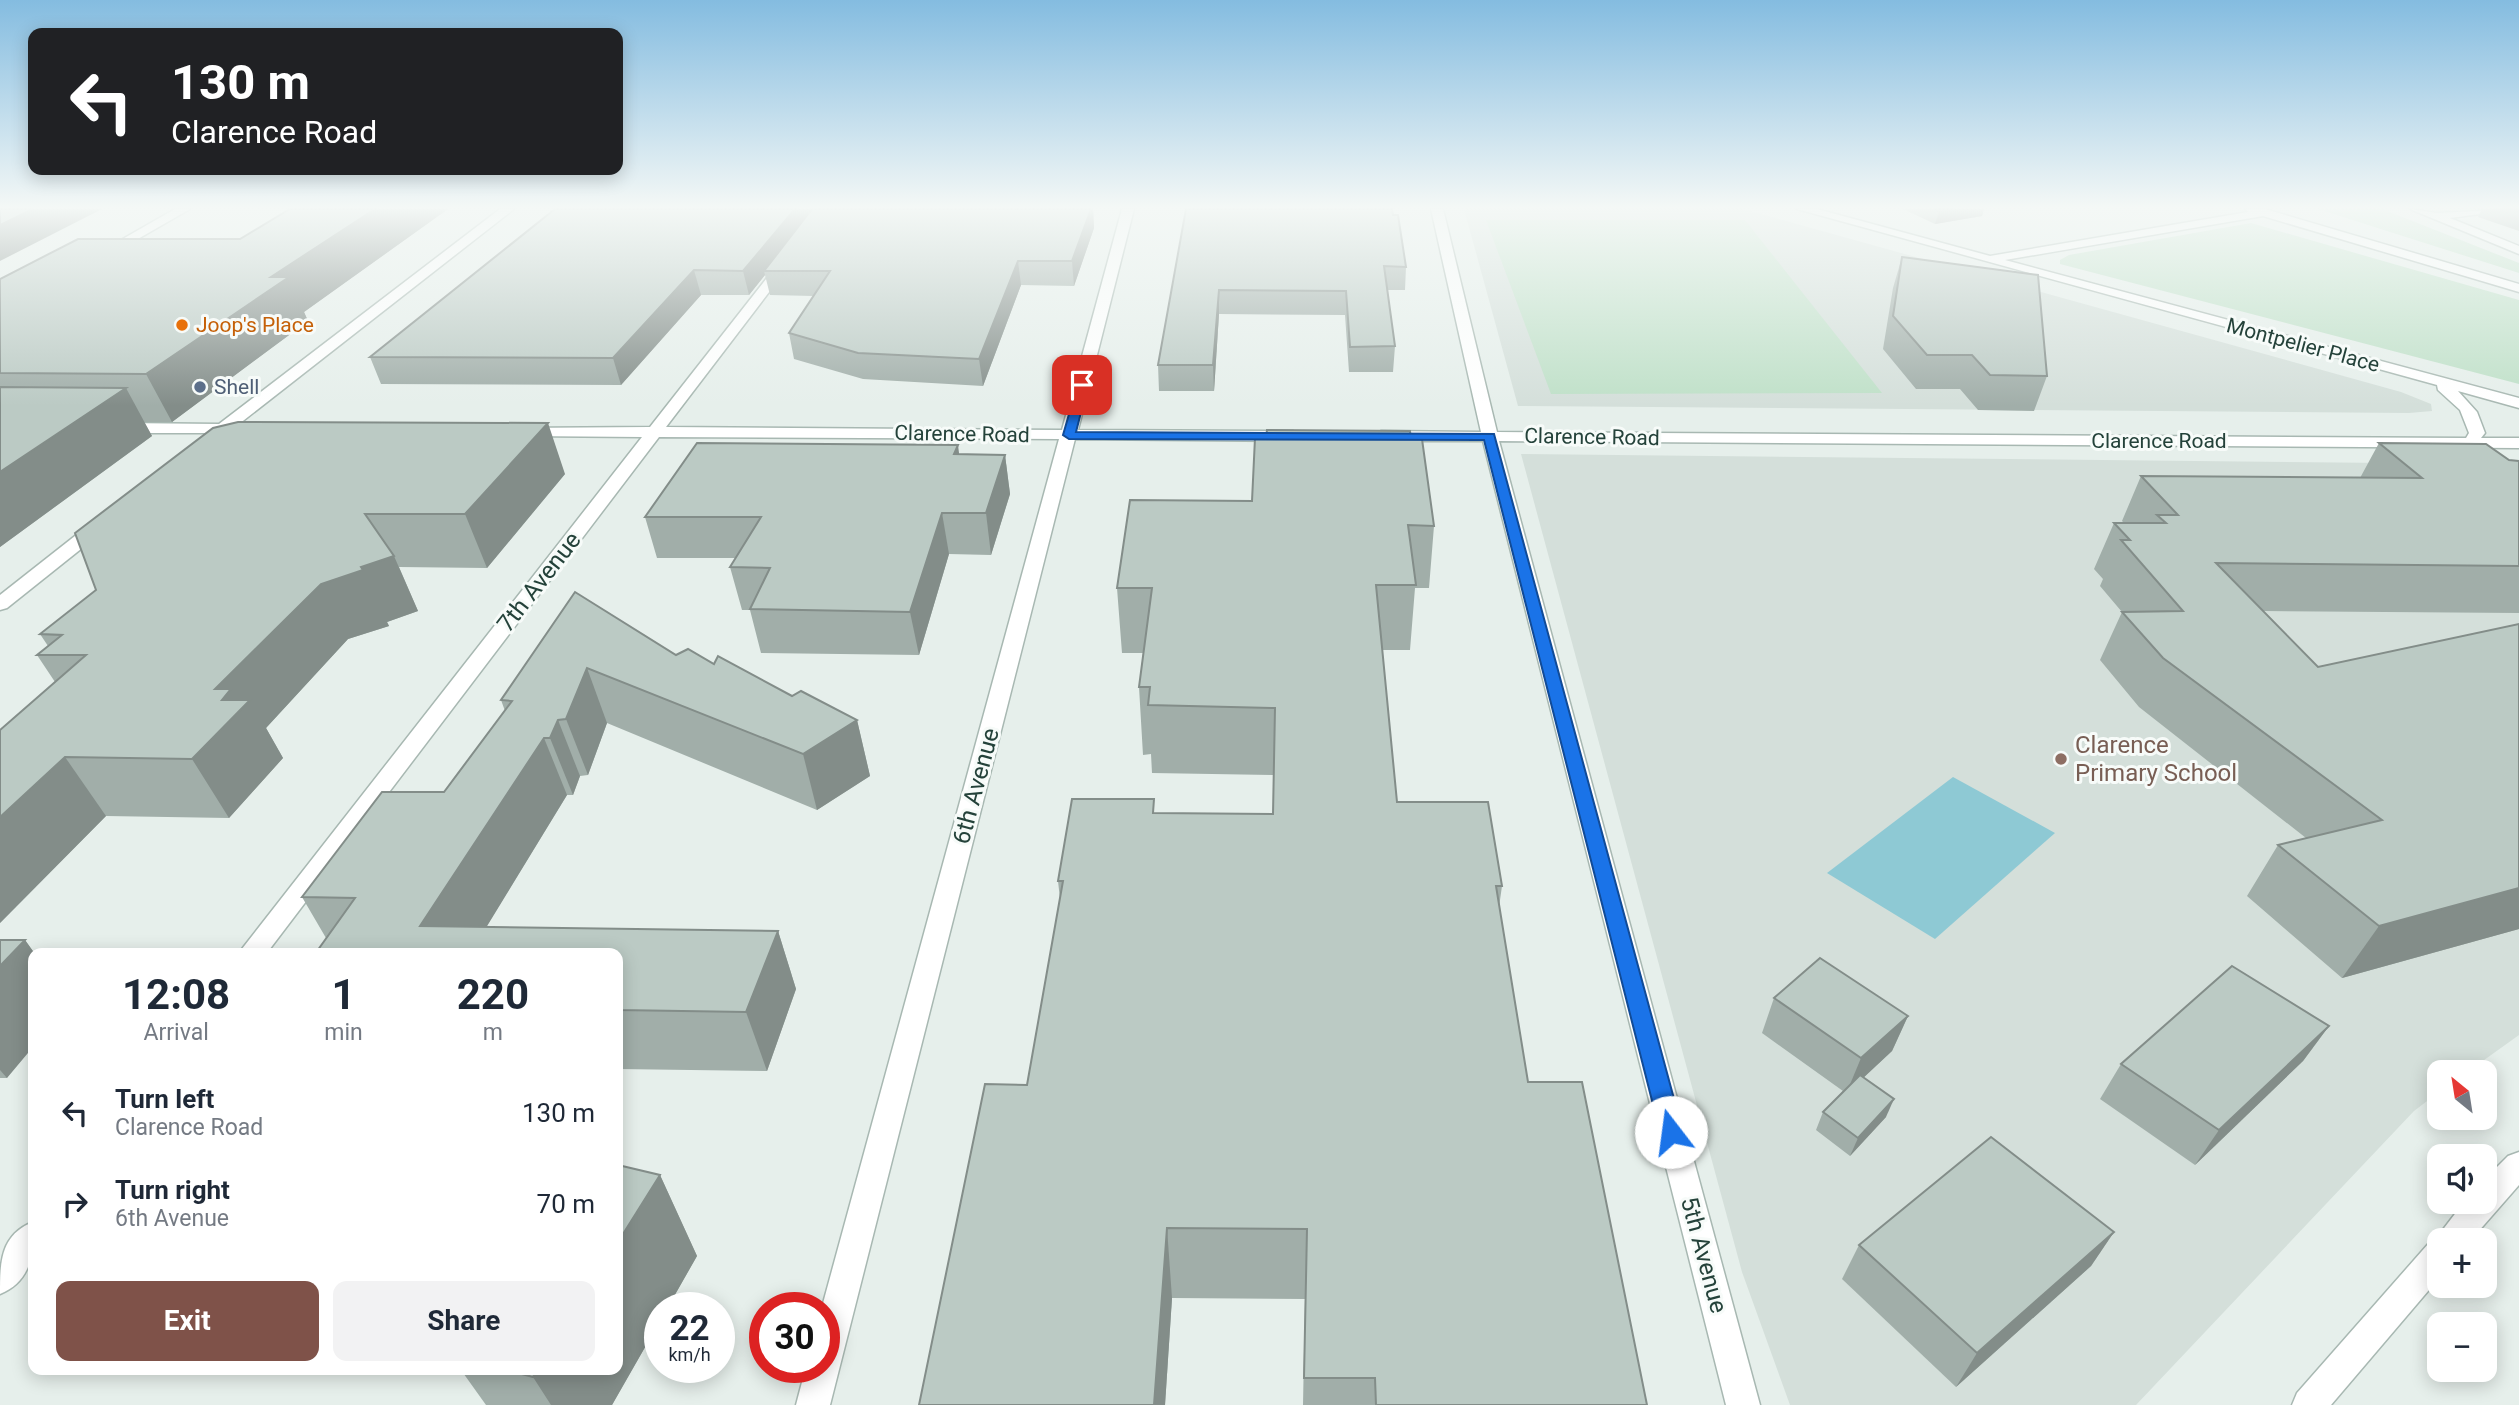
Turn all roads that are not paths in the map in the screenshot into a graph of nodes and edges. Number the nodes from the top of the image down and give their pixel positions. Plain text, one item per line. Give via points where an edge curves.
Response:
1 (423, 275) edge
2 (776, 275) edge
3 (1111, 275) edge
4 (1452, 275) edge
5 (2040, 275) edge
6 (2477, 275) edge
7 (2478, 275) edge
8 (2482, 276) junction
9 (2519, 288) edge
10 (2431, 380) junction
11 (2519, 403) edge
12 (97, 428) edge
13 (222, 429) junction
14 (250, 429) edge
15 (501, 430) edge
16 (655, 432) junction
17 (1069, 435) junction
18 (1313, 436) edge
19 (1367, 436) edge
20 (1490, 436) junction
21 (2470, 443) junction
22 (2519, 443) edge
23 (201, 446) edge
24 (114, 514) edge
25 (0, 604) edge
26 (256, 948) edge
27 (2519, 1165) edge
28 (2497, 1188) edge
29 (2473, 1214) edge
30 (2461, 1228) edge
31 (28, 1243) edge
32 (2427, 1268) edge
33 (0, 1279) edge
34 (840, 1304) edge
35 (819, 1383) edge
36 (813, 1405) edge
37 (1743, 1405) edge
38 (2309, 1405) edge

1 - 13 street
2 - 16 street, 7th Avenue
3 - 17 street, 6th Avenue
4 - 20 street, 5th Avenue
5 - 10 street, Montpelier Place
6 - 8 street
7 - 8 street
8 - 9 street
10 - 11 street, Montpelier Place
10 - 21 street via 2452,393 2475,420 2477,433
12 - 13 street
13 - 14 street
13 - 23 street
15 - 16 street, Clarence Road
16 - 17 street, Clarence Road
16 - 26 street, 7th Avenue
17 - 18 street, Clarence Road
17 - 34 street, 6th Avenue
19 - 20 street, Clarence Road
20 - 21 street, Clarence Road
20 - 37 street, 5th Avenue
21 - 22 street, Clarence Road
24 - 25 street
27 - 28 street
29 - 30 street
31 - 33 street
32 - 38 street
35 - 36 street, 6th Avenue

